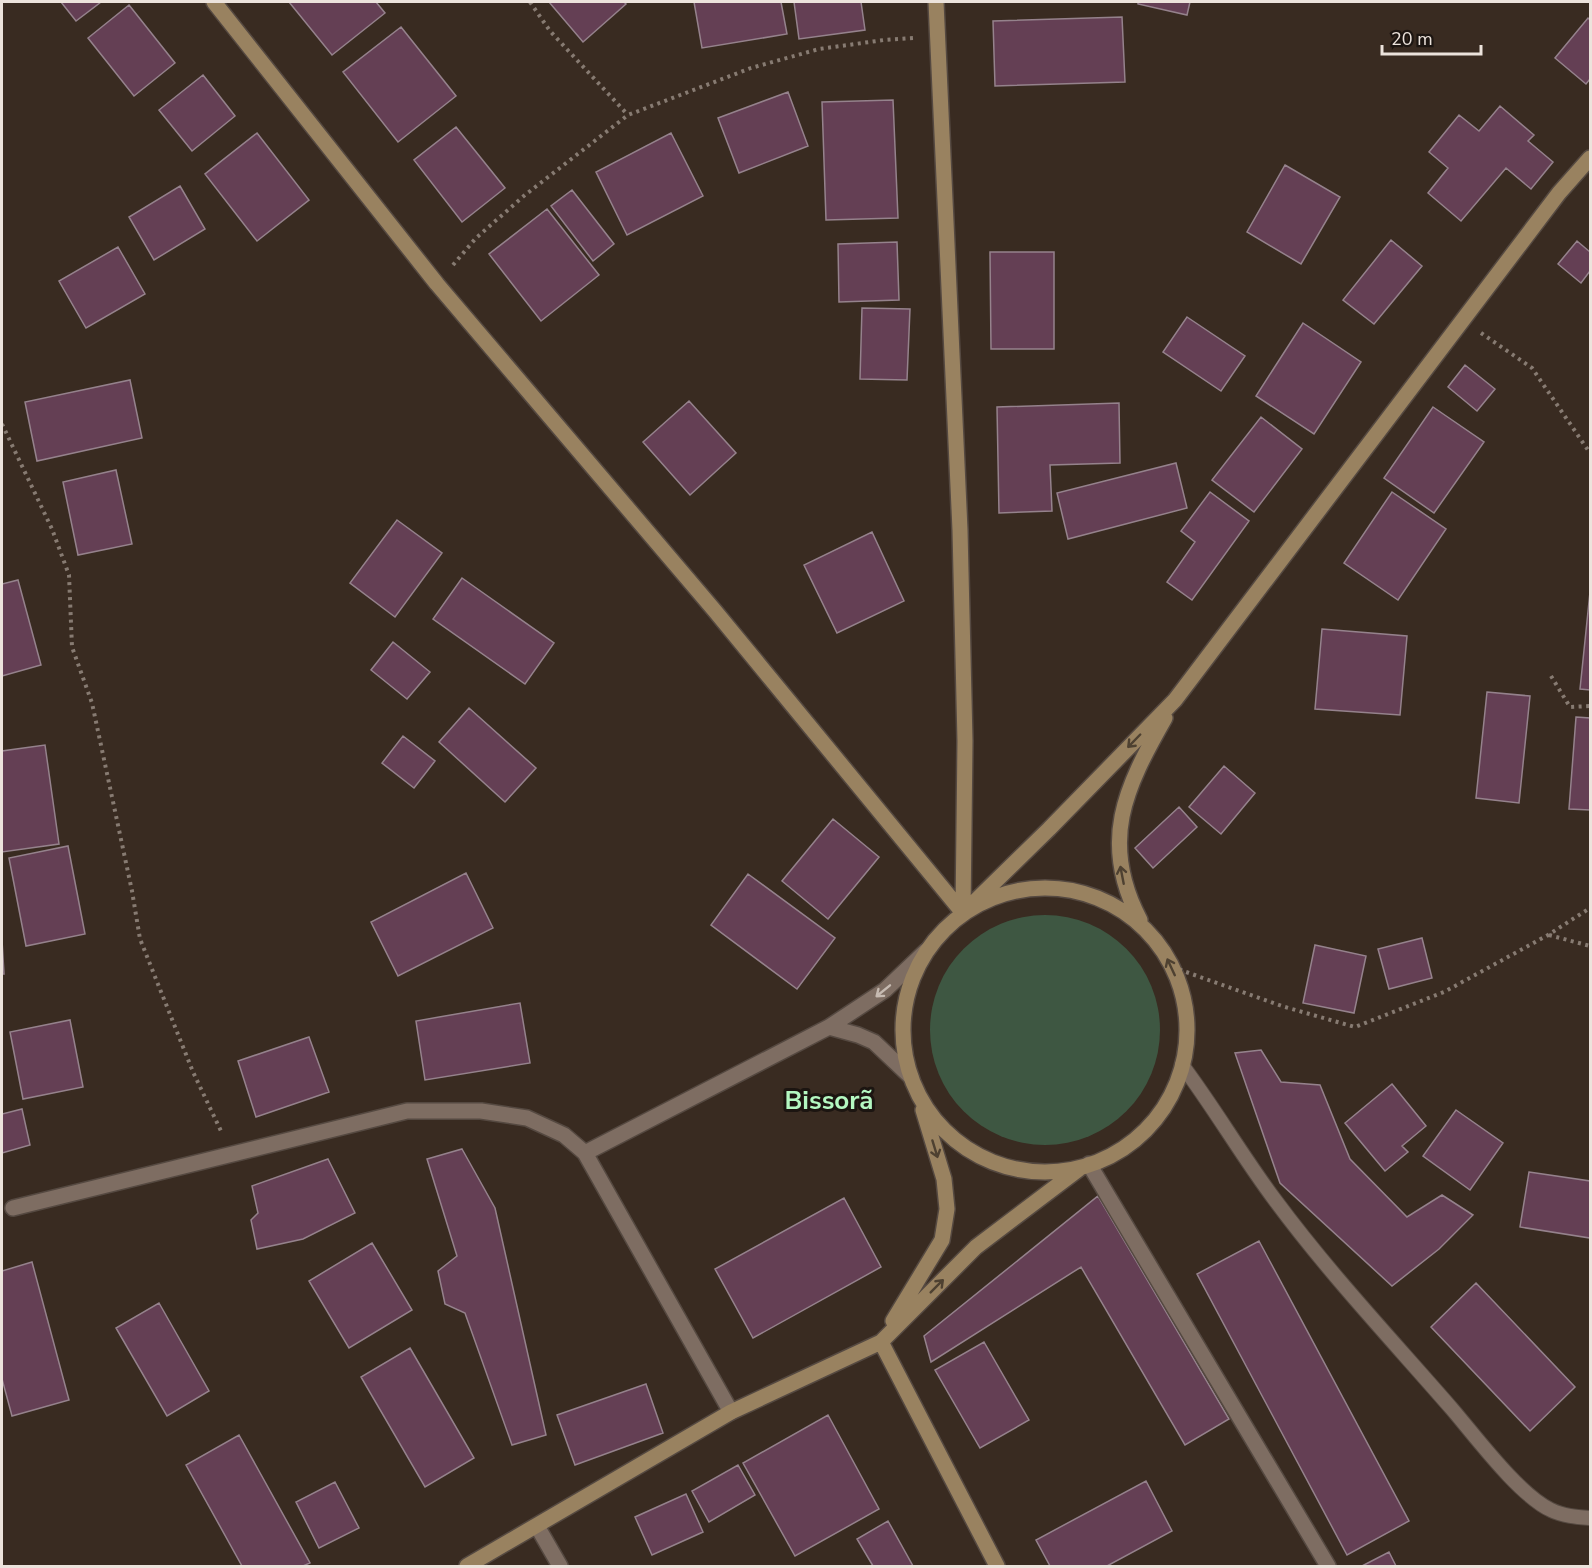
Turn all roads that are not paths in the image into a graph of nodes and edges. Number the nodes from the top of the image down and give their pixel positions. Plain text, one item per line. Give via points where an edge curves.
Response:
1 (214, 2) edge
2 (936, 2) edge
3 (1590, 158) edge
4 (1175, 700) junction
5 (963, 913) junction
6 (1145, 929) junction
7 (926, 951) junction
8 (829, 1028) junction
9 (1182, 1065) junction
10 (911, 1077) junction
11 (918, 1093) junction
12 (585, 1153) junction
13 (1085, 1166) junction
14 (13, 1208) dead end
15 (881, 1342) junction
16 (731, 1412) junction
17 (1590, 1518) edge
18 (537, 1526) junction
19 (467, 1566) edge
20 (560, 1566) edge
21 (997, 1566) edge
22 (1328, 1566) edge

1 - 5 main road via 437,284 715,611
2 - 5 main road via 960,530 965,741
3 - 4 main road via 1559,193
4 -> 5 main road
6 -> 4 main road via 1122,879 1121,818 1142,758
5 - 6 main road via 991,898 1051,887 1100,898
5 - 7 main road
9 -> 6 main road via 1187,1038 1184,1002 1172,967
7 -> 8 street via 885,990
7 - 10 main road via 905,1009 905,1054
8 - 10 street via 874,1041
8 - 12 street
9 - 13 main road via 1170,1097 1151,1123 1121,1149
9 - 17 lane via 1315,1251 1506,1472 1549,1509
10 - 11 main road
11 - 13 main road via 944,1130 993,1162 1027,1171 1051,1172
11 -> 15 main road via 944,1179 947,1209 942,1240
12 - 14 street via 564,1135 527,1118 481,1111 407,1110
12 - 16 street
15 -> 13 main road via 976,1247
13 - 22 street
15 - 16 main road
15 - 21 main road
16 - 18 main road
18 - 19 main road
18 - 20 street

